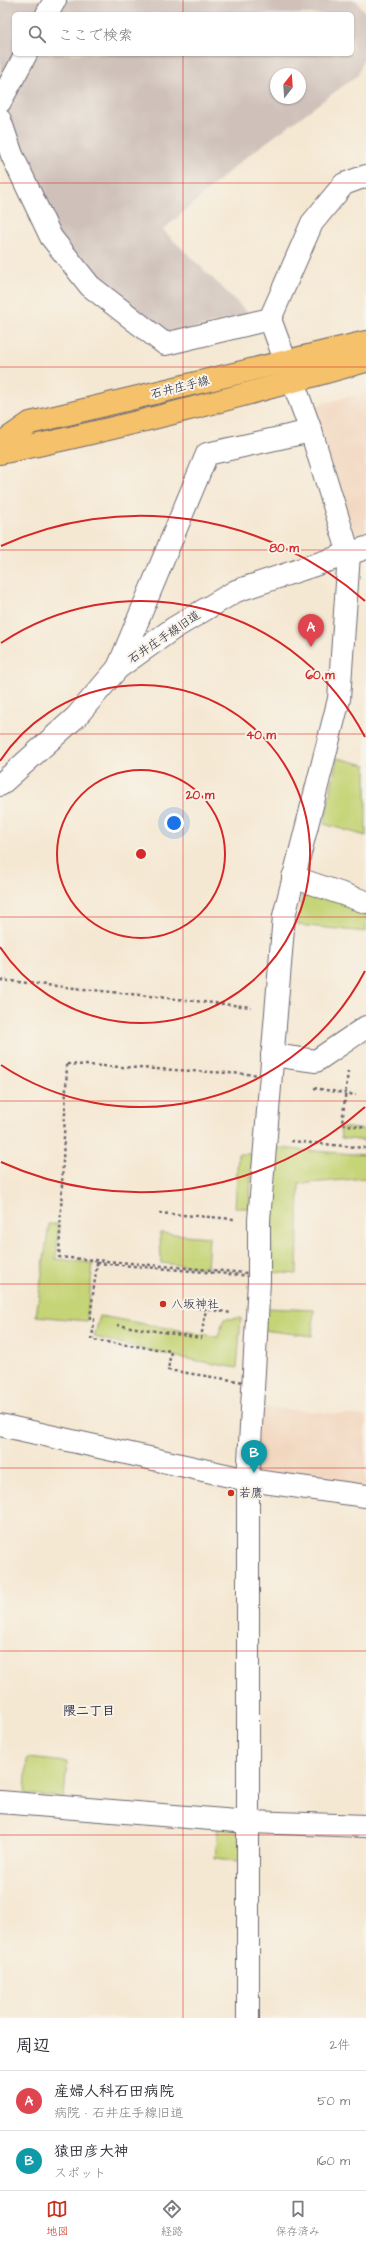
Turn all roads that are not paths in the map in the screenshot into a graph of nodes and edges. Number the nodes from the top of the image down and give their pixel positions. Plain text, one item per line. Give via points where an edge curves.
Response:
1 (55, 0) edge
2 (48, 12) edge
3 (25, 56) edge
4 (0, 102) edge
5 (0, 120) edge
6 (366, 176) edge
7 (270, 319) junction
8 (366, 342) edge
9 (285, 361) junction
10 (366, 361) edge
11 (293, 382) junction
12 (310, 431) junction
13 (0, 444) edge
14 (0, 453) edge
15 (358, 551) edge
16 (118, 668) junction
17 (0, 785) edge
18 (293, 877) junction
19 (366, 902) edge
20 (366, 1027) edge
21 (272, 1055) junction
22 (0, 1424) edge
23 (248, 1480) junction
24 (366, 1496) edge
25 (0, 1802) edge
26 (249, 1822) junction
27 (366, 1826) edge
28 (248, 2018) edge

1 - 2 street
3 - 4 street
5 - 7 street via 12,155 51,237 90,286 165,344
6 - 7 street via 344,184 312,223
7 - 9 street
8 - 9 main road, 石井庄手線
9 - 11 street
9 - 13 main road, 石井庄手線 via 30,423
10 - 11 main road, 石井庄手線
11 - 12 street
11 - 14 main road, 石井庄手線
12 - 15 street
12 - 16 street via 207,454
15 - 16 street, 石井庄手線旧道 via 236,591 174,628
15 - 18 street via 339,699
16 - 17 street, 石井庄手線旧道 via 76,717
18 - 19 street
18 - 21 street via 284,916
20 - 21 street via 316,1061
21 - 23 street via 255,1220 249,1315
22 - 23 street
23 - 24 street
23 - 26 street
25 - 26 street
26 - 27 street
26 - 28 street

